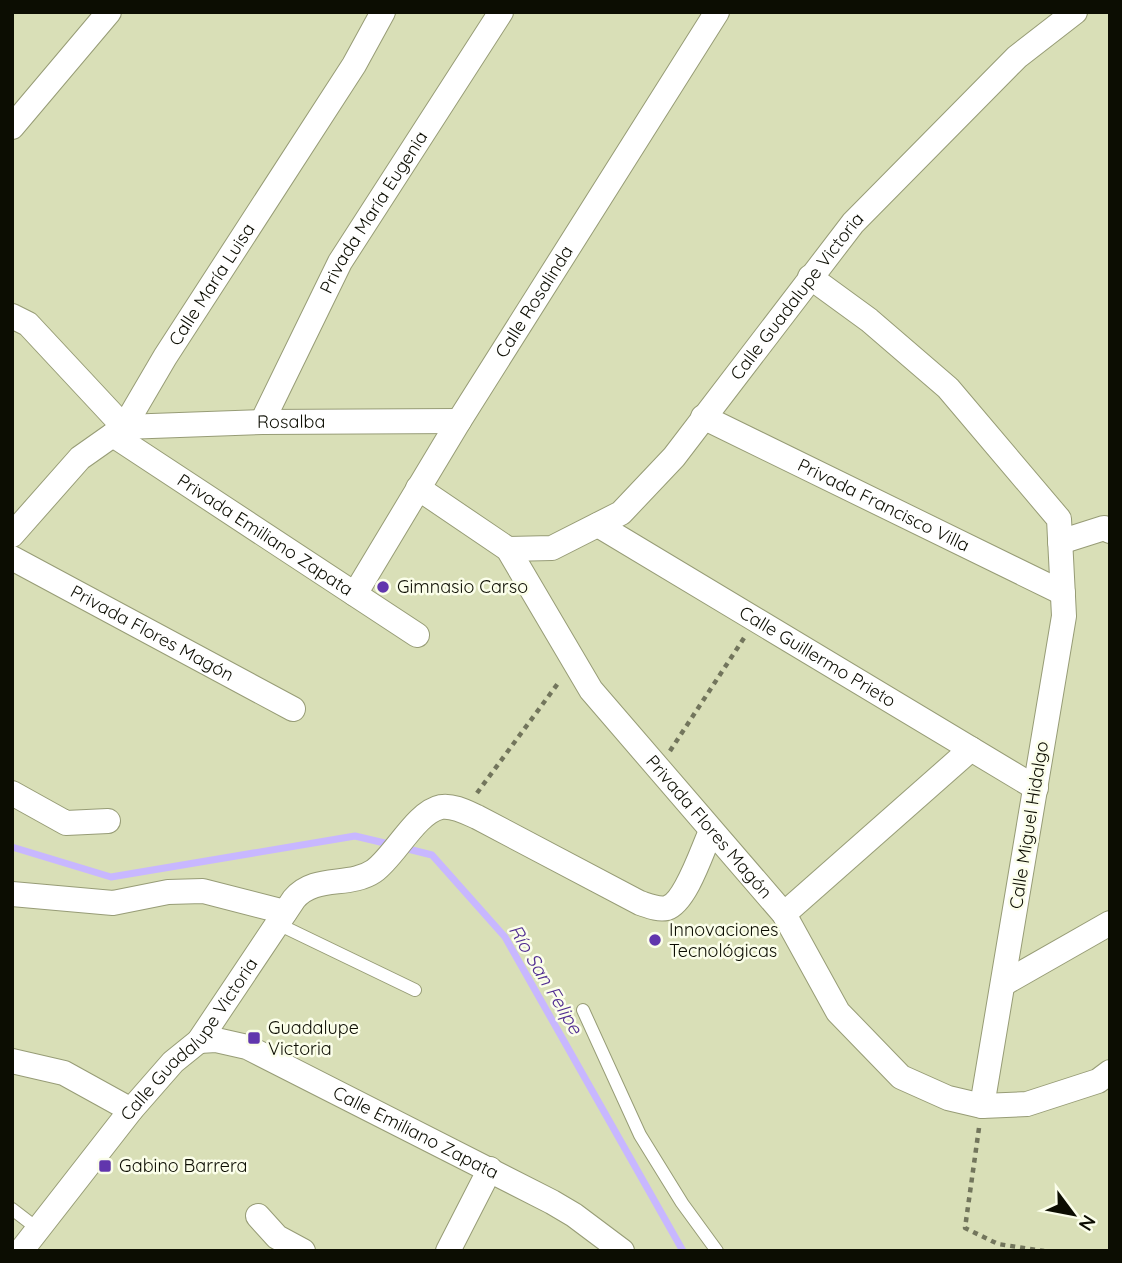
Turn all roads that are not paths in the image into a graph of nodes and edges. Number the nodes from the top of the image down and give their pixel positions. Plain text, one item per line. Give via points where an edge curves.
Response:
1 (109, 12) edge
2 (383, 12) edge
3 (501, 12) edge
4 (717, 12) edge
5 (1076, 12) edge
6 (13, 124) edge
7 (810, 277) junction
8 (18, 326) edge
9 (704, 417) junction
10 (459, 421) junction
11 (262, 422) junction
12 (119, 431) junction
13 (418, 488) junction
14 (598, 524) junction
15 (1110, 531) edge
16 (12, 535) edge
17 (1060, 542) junction
18 (508, 549) junction
19 (12, 558) edge
20 (1063, 593) junction
21 (355, 594) junction
22 (417, 635) dead end
23 (293, 709) dead end
24 (971, 749) junction
25 (1036, 788) junction
26 (12, 793) edge
27 (108, 821) dead end
28 (711, 831) junction
29 (12, 894) edge
30 (784, 914) junction
31 (282, 918) junction
32 (1110, 923) edge
33 (1003, 984) junction
34 (415, 990) dead end
35 (583, 1010) dead end
36 (199, 1041) junction
37 (12, 1061) edge
38 (1110, 1072) edge
39 (982, 1107) junction
40 (131, 1110) junction
41 (489, 1169) junction
42 (12, 1209) edge
43 (258, 1216) dead end
44 (38, 1229) junction
45 (714, 1250) edge
46 (21, 1251) edge
47 (303, 1251) edge
48 (448, 1251) edge
49 (622, 1251) edge

1 - 6 street
2 - 12 street, Calle María Luisa via 354,65
3 - 11 street, Privada María Eugenia via 340,262
4 - 10 street, Calle Rosalinda
5 - 7 street, Calle Guadalupe Victoria via 1017,57 853,223
7 - 9 street, Calle Guadalupe Victoria
7 - 17 street, Calle Miguel Hidalgo via 948,388 1059,519
8 - 12 street, Privada Emiliano Zapata
9 - 14 street, Calle Guadalupe Victoria via 621,513
9 - 20 street, Privada Francisco Villa
10 - 11 street, Rosalba
10 - 13 street, Calle Rosalinda
11 - 12 street, Rosalba
12 - 16 street, Calle María Luisa via 80,458
12 - 21 street, Privada Emiliano Zapata
13 - 18 street, Privada Flores Magón
13 - 21 street, Calle Rosalinda
14 - 18 street, Calle Guadalupe Victoria via 552,548
14 - 24 street, Calle Guillermo Prieto
15 - 17 street via 1104,528
17 - 20 street, Calle Miguel Hidalgo
18 - 28 street, Privada Flores Magón via 591,690
19 - 23 street, Privada Flores Magón
20 - 25 street, Calle Miguel Hidalgo via 1064,616
21 - 22 street, Privada Emiliano Zapata
24 - 25 street, Calle Guillermo Prieto
24 - 30 street
25 - 33 street, Calle Miguel Hidalgo
26 - 27 street via 66,824
28 - 30 street, Privada Flores Magón
28 - 31 street, Calle Guadalupe Victoria via 680,897 670,907 655,908 464,810 442,807 418,823 381,865 363,876 305,888
29 - 31 street via 114,903 168,892 203,891
30 - 39 street, Privada Flores Magón via 838,1012 901,1077
31 - 34 lane
31 - 36 street, Calle Guadalupe Victoria
32 - 33 street
33 - 39 street, Calle Miguel Hidalgo
35 - 45 lane via 640,1135
36 - 40 street, Calle Guadalupe Victoria via 173,1062
36 - 41 street, Calle Emiliano Zapata via 247,1047
37 - 40 street via 64,1073
38 - 39 street, Privada Flores Magón via 1098,1081 1027,1104
40 - 44 street, Calle Guadalupe Victoria
41 - 48 street
41 - 49 street, Calle Emiliano Zapata via 574,1215
42 - 44 lane
43 - 47 street via 277,1237
44 - 46 street, Calle Guadalupe Victoria

